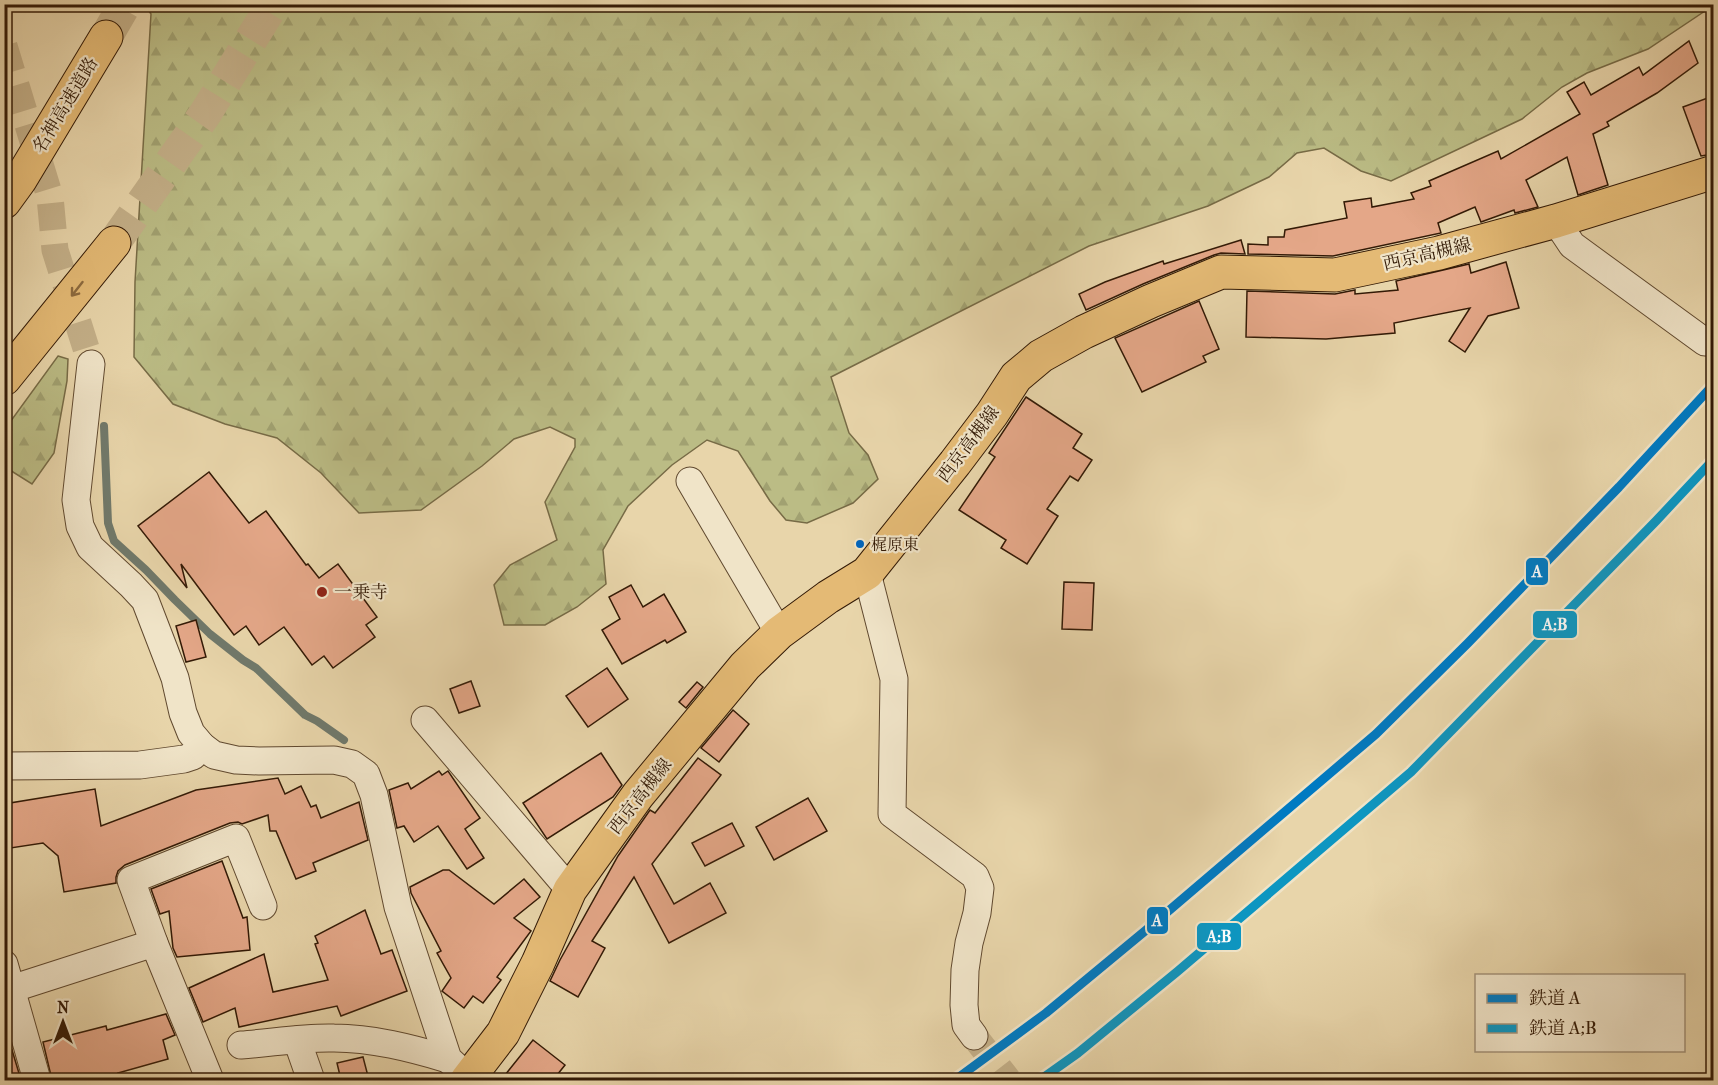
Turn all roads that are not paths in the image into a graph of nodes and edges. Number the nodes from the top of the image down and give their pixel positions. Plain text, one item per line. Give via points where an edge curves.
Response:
1 (106, 37) tunnel mouth
2 (1713, 172) edge
3 (4, 202) edge
4 (1556, 222) junction
5 (114, 243) tunnel mouth
6 (1706, 342) dead end
7 (90, 364) tunnel mouth
8 (4, 379) edge
9 (690, 481) dead end
10 (867, 573) junction
11 (779, 633) junction
12 (425, 720) dead end
13 (202, 746) junction
14 (4, 766) edge
15 (570, 890) junction
16 (263, 906) dead end
17 (154, 944) junction
18 (8, 976) edge
19 (974, 1036) tunnel mouth
20 (297, 1040) junction
21 (241, 1045) dead end
22 (464, 1074) edge
23 (37, 1080) edge
24 (210, 1080) edge
25 (311, 1080) edge

1 - 3 main road, 名神高速道路
2 - 4 main road, 西京高槻線
4 - 6 street via 1572,246
4 - 10 main road, 西京高槻線 via 1335,275 1221,272 1084,332 1041,356 1016,377 961,455
5 -> 8 main road
7 - 13 street via 76,500 80,526 90,547 144,600 175,678 183,713 191,733
9 - 11 street
10 - 11 main road, 西京高槻線
10 - 19 street via 894,679 892,814 975,876 980,888 969,943 964,1005 966,1025
11 - 15 main road, 西京高槻線 via 745,666 638,795
12 - 15 street
13 - 14 street via 184,759 140,765
13 - 22 street via 214,755 236,760 334,760 352,764 366,774 398,908
15 - 22 main road, 西京高槻線 via 503,1033
16 - 17 street via 242,836 131,880
17 - 18 street
17 - 24 street
18 - 23 street
20 - 21 street
20 - 22 street via 350,1038 420,1050
20 - 25 street

